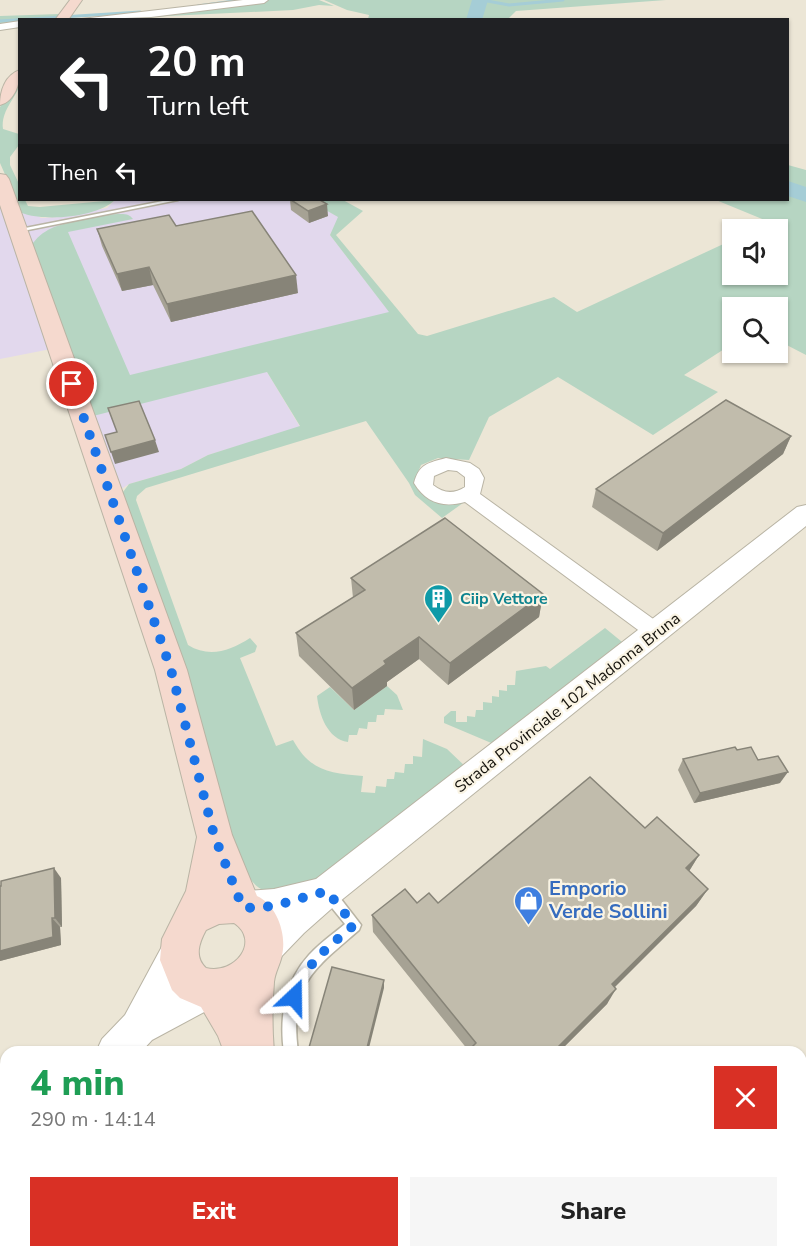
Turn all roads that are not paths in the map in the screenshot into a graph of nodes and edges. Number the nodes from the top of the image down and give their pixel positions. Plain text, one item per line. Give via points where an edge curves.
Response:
1 (76, 0) edge
2 (264, 0) edge
3 (66, 18) edge
4 (18, 24) edge
5 (0, 27) edge
6 (18, 77) edge
7 (0, 100) edge
8 (0, 179) edge
9 (170, 201) edge
10 (18, 230) junction
11 (468, 495) dead end
12 (806, 513) edge
13 (656, 632) junction
14 (214, 835) junction
15 (327, 891) junction
16 (244, 907) junction
17 (195, 916) junction
18 (178, 951) junction
19 (260, 960) junction
20 (211, 990) junction
21 (127, 1040) edge
22 (242, 1046) edge
23 (253, 1046) edge
24 (290, 1046) edge

1 - 3 main road
2 - 3 street via 151,14
4 - 5 street
6 - 7 main road
8 - 10 main road
9 - 10 lane
10 - 14 main road via 171,670
11 - 13 street
12 - 13 street, Strada Provinciale 102 Madonna Bruna
13 - 15 street, Strada Provinciale 102 Madonna Bruna
14 - 16 main road
14 - 17 main road via 205,893
15 - 16 street, Strada Provinciale 102 Madonna Bruna via 274,906
15 - 19 street, Strada Provinciale 102 Madonna Bruna via 292,921
15 - 24 lane via 354,925 309,965 299,981 290,1012
16 - 17 main road via 217,904
16 - 19 main road via 262,925 265,937
17 - 18 main road via 180,938
18 - 20 main road via 185,976 195,985
18 - 21 street via 162,986
19 - 20 main road via 243,982 229,989
19 - 23 main road via 251,1013
20 - 21 street
20 - 22 main road via 234,1024

